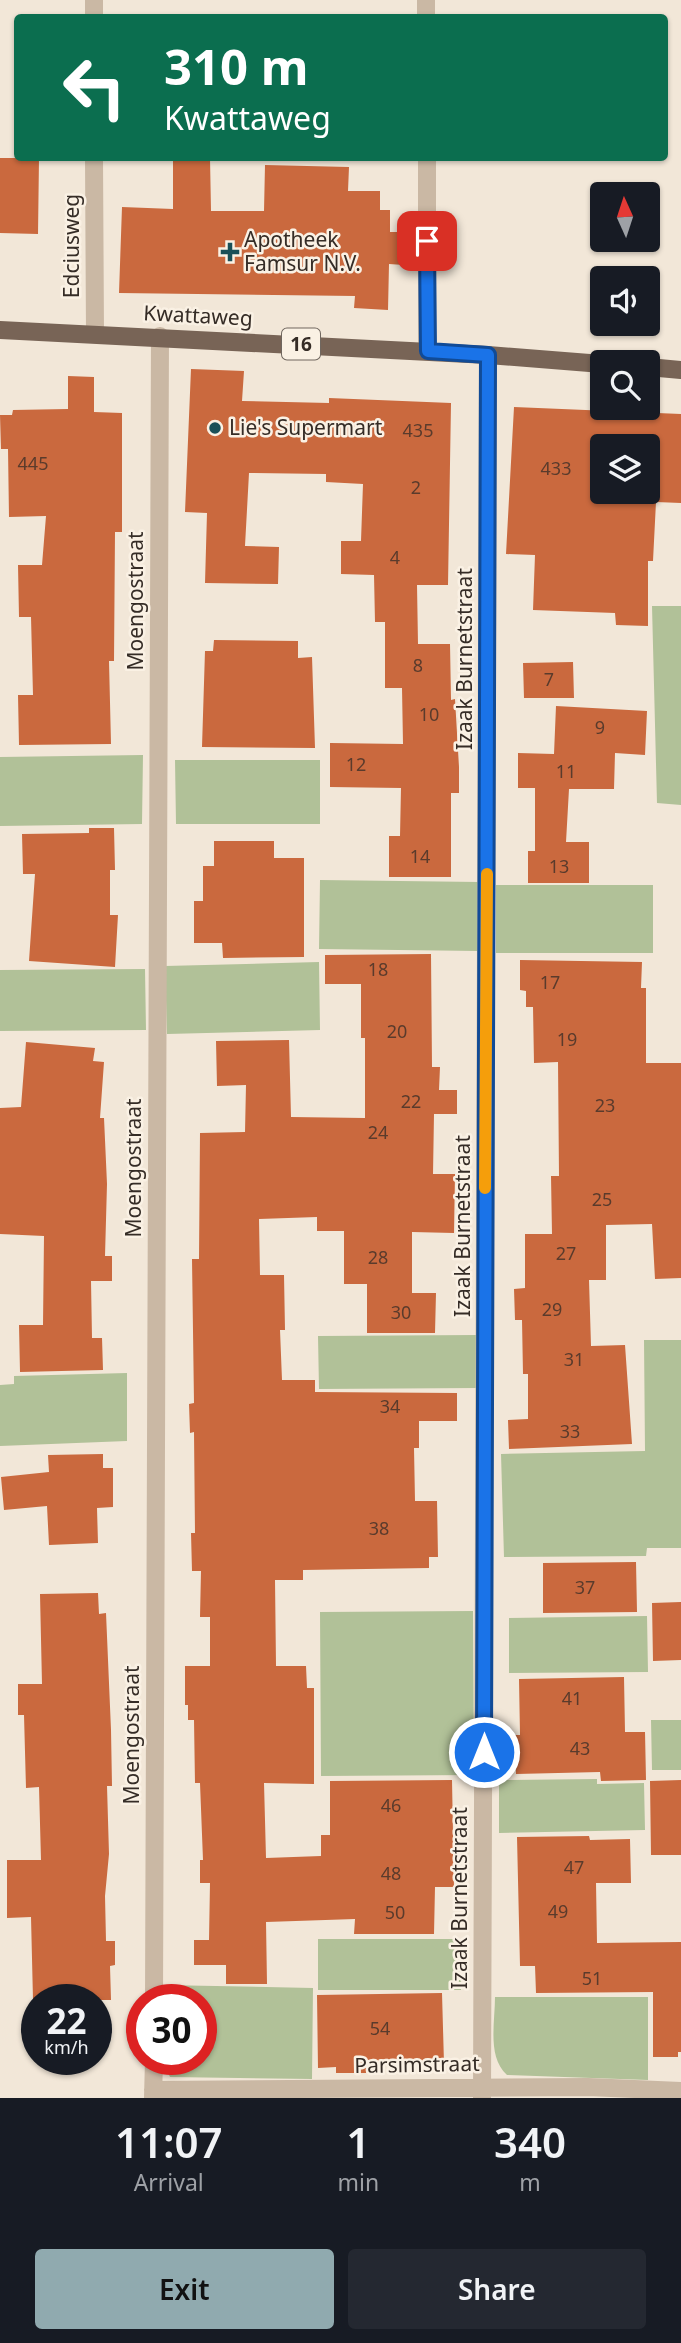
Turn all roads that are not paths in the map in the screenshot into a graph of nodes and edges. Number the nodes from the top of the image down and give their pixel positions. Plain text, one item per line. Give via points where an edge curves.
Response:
1 (94, 161) edge
2 (427, 161) edge
3 (0, 330) edge
4 (95, 334) junction
5 (160, 336) junction
6 (428, 351) junction
7 (488, 355) junction
8 (590, 363) edge
9 (660, 369) edge
10 (681, 370) edge
11 (154, 1984) edge
12 (153, 2075) edge
13 (681, 2091) edge
14 (482, 2092) edge
15 (153, 2094) edge

1 - 4 street, Edciusweg
2 - 6 street
3 - 4 main road, Kwattaweg / 16
4 - 5 main road, Kwattaweg / 16
5 - 6 main road, Kwattaweg / 16
5 - 11 street, Moengostraat
6 - 7 main road, Kwattaweg / 16
7 - 8 main road, Kwattaweg / 16
7 - 14 street, Izaak Burnetstraat
9 - 10 main road
12 - 15 street
13 - 14 street, Parsimstraat
14 - 15 street, Parsimstraat

